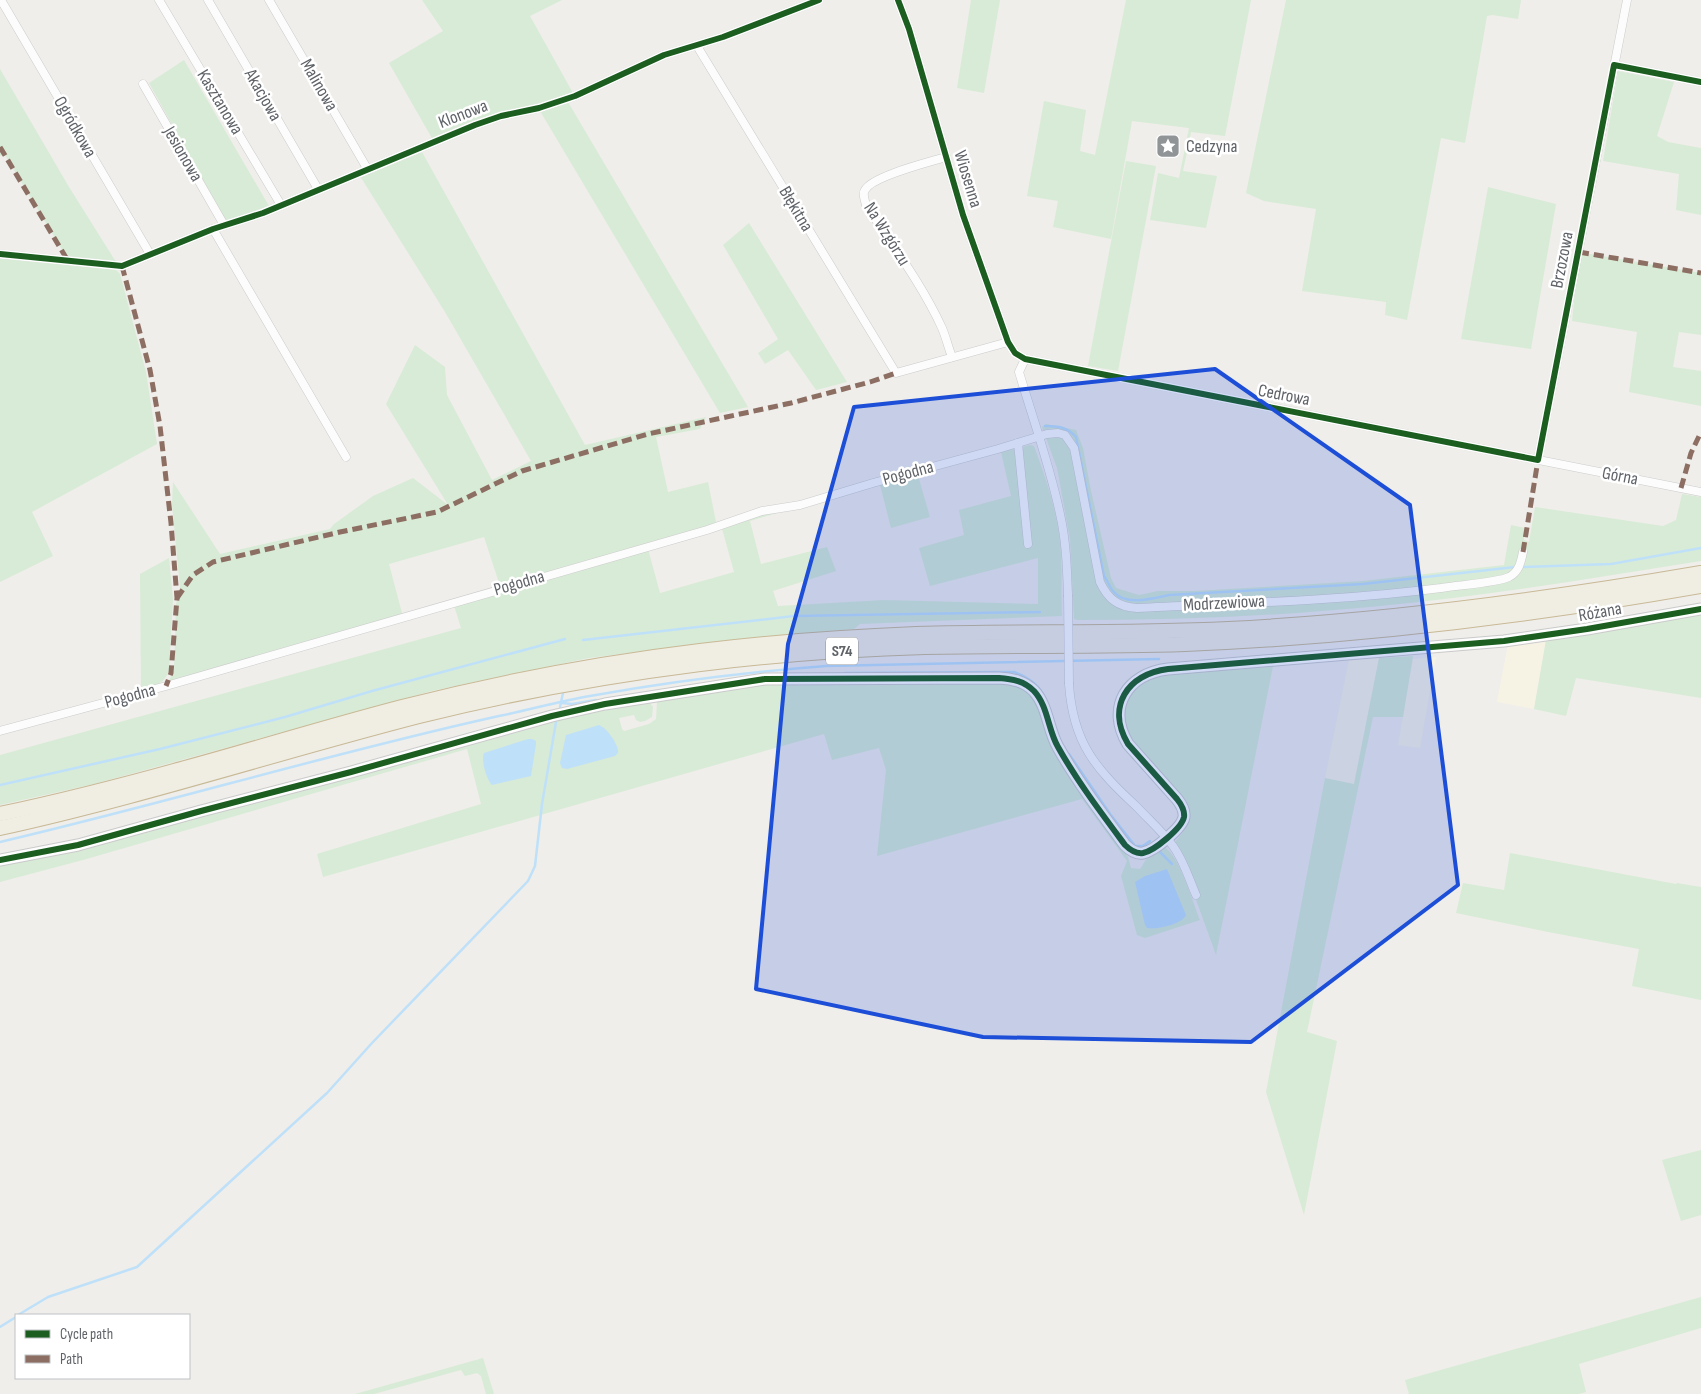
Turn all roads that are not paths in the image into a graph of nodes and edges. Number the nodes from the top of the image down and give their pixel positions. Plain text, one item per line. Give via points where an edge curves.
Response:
1 (1, 0) edge
2 (158, 0) edge
3 (208, 0) edge
4 (270, 0) edge
5 (819, 0) edge
6 (898, 0) edge
7 (1627, 0) edge
8 (697, 46) junction
9 (1614, 65) junction
10 (1701, 82) edge
11 (143, 84) dead end
12 (946, 157) junction
13 (368, 170) junction
14 (318, 189) junction
15 (281, 205) junction
16 (224, 225) junction
17 (213, 229) junction
18 (0, 254) edge
19 (150, 254) junction
20 (1008, 342) junction
21 (952, 357) junction
22 (1025, 359) junction
23 (1038, 438) junction
24 (1018, 444) junction
25 (346, 457) dead end
26 (1538, 460) junction
27 (1701, 492) edge
28 (1028, 544) dead end
29 (1523, 552) dead end
30 (1701, 573) edge
31 (1701, 586) edge
32 (1701, 610) edge
33 (0, 731) edge
34 (0, 814) edge
35 (0, 828) edge
36 (1166, 838) junction
37 (0, 860) edge
38 (1196, 895) dead end

1 - 19 street, Ogródkowa
2 - 15 street, Kasztanowa
3 - 14 street, Akacjowa
4 - 13 street, Malinowa
5 - 8 street, Klonowa
6 - 12 street, Wiosenna
7 - 9 street, Brzozowa
8 - 13 street, Klonowa via 664,55 575,96 475,125
8 - 21 street, Błękitna via 896,372
9 - 10 street
9 - 26 street, Brzozowa
11 - 16 street, Jesionowa
12 - 20 street, Wiosenna
12 - 21 street, Na Wzgórzu via 883,177 865,190 864,197 933,310
13 - 14 street, Klonowa
14 - 15 street, Klonowa
15 - 16 street, Klonowa
16 - 17 street, Klonowa
17 - 19 street, Klonowa
17 - 25 street
18 - 19 street, Klonowa via 122,266
20 - 21 street
20 - 22 street, Wiosenna via 1015,353
22 - 23 street via 1019,372
22 - 26 street, Cedrowa
23 - 24 street, Pogodna
23 - 29 street, Modrzewiowa via 1058,433 1065,436 1074,448 1100,582 1111,600 1124,607 1369,596 1507,578 1515,574
23 - 36 street, bridge via 1054,486 1066,552 1069,684 1073,718 1090,756
24 - 28 street
24 - 33 street, Pogodna via 800,505 762,512 166,686
26 - 27 street, Górna
30 - 34 highway, S74 via 1539,600 1348,621 1187,630 884,636 755,645 654,657 455,694 111,788
31 - 35 highway, S74 via 1549,611 1344,634 1181,644 868,650 646,671 423,715 166,788
32 - 36 street, Różana via 1504,641 1148,673 1131,685 1123,696 1119,723 1128,744 1183,808 1181,823
36 - 37 street, Różana via 1142,853 1132,851 1126,845 1065,760 1038,696 1019,681 990,678 778,679 605,704 552,716 78,845
36 - 38 street via 1182,861

